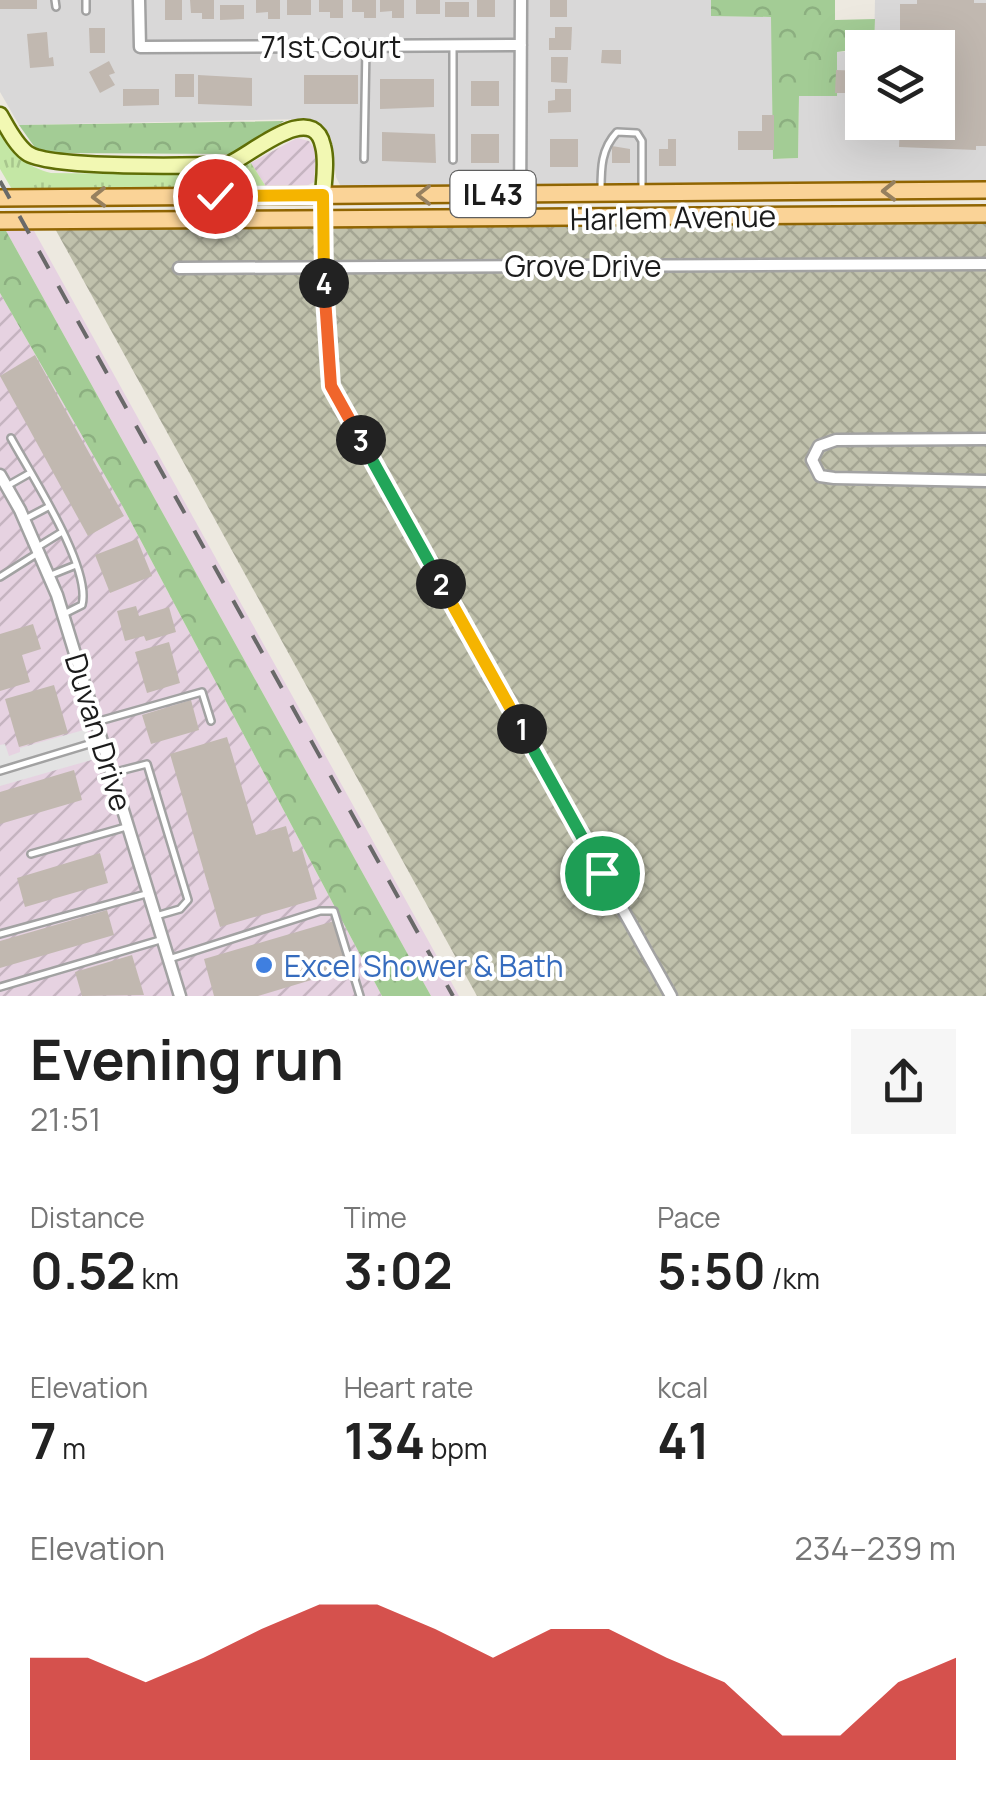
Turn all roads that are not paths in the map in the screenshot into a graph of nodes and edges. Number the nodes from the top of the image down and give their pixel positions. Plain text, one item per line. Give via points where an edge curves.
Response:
1 (86, 0) edge
2 (140, 0) edge
3 (521, 0) edge
4 (86, 11) dead end
5 (453, 45) junction
6 (521, 45) junction
7 (366, 46) junction
8 (0, 114) edge
9 (364, 158) dead end
10 (452, 160) dead end
11 (986, 190) edge
12 (718, 192) junction
13 (642, 193) junction
14 (521, 194) junction
15 (602, 194) junction
16 (323, 195) junction
17 (0, 198) edge
18 (986, 214) edge
19 (718, 217) junction
20 (323, 218) junction
21 (520, 219) junction
22 (0, 222) edge
23 (986, 264) edge
24 (323, 266) junction
25 (180, 268) dead end
26 (11, 438) dead end
27 (986, 439) edge
28 (30, 473) junction
29 (0, 475) edge
30 (986, 481) edge
31 (6, 486) junction
32 (48, 507) junction
33 (24, 520) junction
34 (62, 532) junction
35 (37, 550) junction
36 (76, 565) junction
37 (49, 576) junction
38 (0, 577) edge
39 (63, 614) junction
40 (211, 721) dead end
41 (96, 722) junction
42 (102, 740) junction
43 (0, 772) edge
44 (112, 773) junction
45 (128, 826) junction
46 (31, 854) dead end
47 (149, 893) junction
48 (156, 916) junction
49 (0, 934) edge
50 (163, 939) junction
51 (169, 959) junction
52 (0, 987) edge
53 (180, 996) edge
54 (360, 996) edge
55 (671, 996) edge

1 - 4 lane
2 - 7 street, 71st Court via 140,47
3 - 6 street
5 - 6 street, 71st Court
5 - 7 street, 71st Court
5 - 10 lane
6 - 14 street
7 - 9 lane
8 - 16 street via 29,155 60,162 229,164 287,129 304,127 323,142
11 -> 12 main road, Harlem Avenue / IL 43
12 - 13 main road, Harlem Avenue / IL 43
12 - 19 main road
13 - 15 main road, Harlem Avenue / IL 43
13 - 15 lane via 642,141 632,131 616,132 606,146
14 - 15 main road, Harlem Avenue / IL 43
14 -> 16 main road, Harlem Avenue / IL 43
14 - 21 street
16 -> 17 main road, Harlem Avenue / IL 43
16 - 20 street
18 - 19 main road, Harlem Avenue / IL 43
19 - 21 main road, Harlem Avenue / IL 43
20 - 21 main road, Harlem Avenue / IL 43
20 - 22 main road, Harlem Avenue / IL 43
20 - 24 street
23 - 24 street, Grove Drive
24 - 25 street, Grove Drive
24 - 55 street via 331,386
26 - 28 lane
27 - 30 street via 836,440 819,446 812,460 820,476 834,478
28 - 31 lane
28 - 32 lane
29 - 31 street, Duvan Drive
31 - 33 street, Duvan Drive
32 - 33 lane
32 - 34 lane
33 - 35 street, Duvan Drive
34 - 35 lane
34 - 36 lane
35 - 37 street, Duvan Drive
35 - 38 lane
36 - 37 lane
36 - 39 lane via 84,601
37 - 39 street, Duvan Drive
39 - 41 street, Duvan Drive
40 - 41 lane via 202,692
41 - 42 street, Duvan Drive
42 - 43 lane
42 - 44 street, Duvan Drive
44 - 45 street, Duvan Drive
44 - 48 lane via 147,764 188,900
45 - 46 lane
45 - 47 street, Duvan Drive
47 - 48 street, Duvan Drive
47 - 49 lane
48 - 50 street, Duvan Drive
50 - 51 street, Duvan Drive
50 - 52 lane
51 - 53 street, Duvan Drive
51 - 54 lane via 334,911

